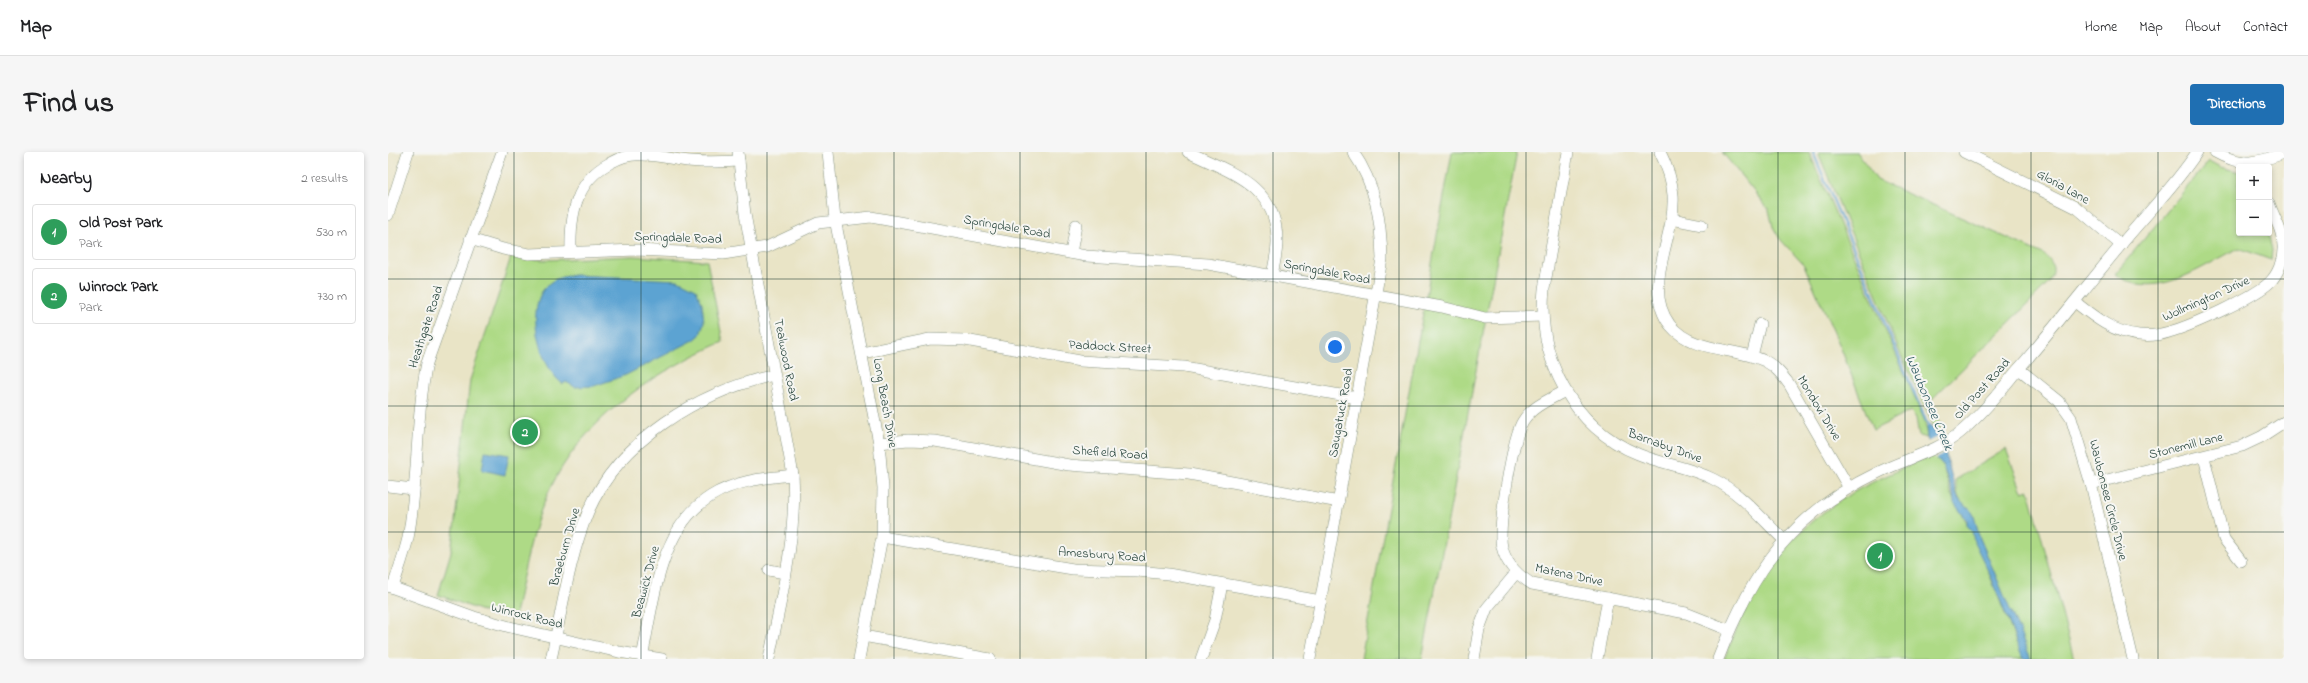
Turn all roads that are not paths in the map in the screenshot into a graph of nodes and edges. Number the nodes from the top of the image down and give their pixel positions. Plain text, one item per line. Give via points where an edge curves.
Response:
1 (408, 152) edge
2 (502, 152) edge
3 (828, 152) edge
4 (1188, 152) edge
5 (1354, 152) edge
6 (1568, 152) edge
7 (1660, 152) edge
8 (1964, 152) edge
9 (2198, 152) edge
10 (2215, 152) edge
11 (2284, 153) edge
12 (739, 157) edge
13 (2260, 164) edge
14 (2272, 211) edge
15 (388, 215) edge
16 (835, 219) junction
17 (1672, 219) junction
18 (1076, 224) dead end
19 (1702, 225) dead end
20 (470, 239) junction
21 (2121, 245) junction
22 (751, 250) junction
23 (571, 252) junction
24 (1070, 253) junction
25 (2283, 257) edge
26 (1272, 276) junction
27 (1376, 295) junction
28 (2075, 302) junction
29 (1542, 316) junction
30 (1760, 324) dead end
31 (862, 353) junction
32 (1752, 356) junction
33 (2019, 369) junction
34 (774, 375) junction
35 (1566, 391) junction
36 (1357, 398) junction
37 (2284, 422) edge
38 (879, 443) junction
39 (2204, 457) junction
40 (793, 475) junction
41 (2090, 484) junction
42 (388, 486) edge
43 (1849, 488) junction
44 (413, 489) junction
45 (1339, 502) junction
46 (882, 537) junction
47 (1784, 540) junction
48 (2241, 561) dead end
49 (769, 570) dead end
50 (785, 573) junction
51 (1516, 573) junction
52 (1222, 584) junction
53 (390, 587) edge
54 (1608, 598) junction
55 (1321, 602) junction
56 (1729, 630) junction
57 (863, 636) junction
58 (556, 638) junction
59 (642, 657) junction
60 (551, 659) edge
61 (662, 659) edge
62 (769, 659) edge
63 (859, 659) edge
64 (990, 659) edge
65 (1201, 659) edge
66 (1310, 659) edge
67 (1474, 659) edge
68 (1598, 659) edge
69 (1718, 659) edge
70 (2133, 659) edge

1 - 15 street
2 - 20 street, Heathgate Road
3 - 16 street, Long Beach Drive
4 - 26 street via 1252,184 1267,202 1275,220 1277,242
5 - 27 street, Saugatuck Road via 1373,189 1381,224 1382,259
6 - 29 street, Barnaby Drive via 1544,289
7 - 17 street, Mondovi Drive via 1672,184
8 - 21 street, Gloria Lane via 2077,208
9 - 21 street, Old Post Road
10 - 13 street via 2232,160
11 - 13 street
12 - 22 street, Tealwood Road
12 - 23 street via 697,162 641,154 622,158 604,166 586,182 578,194 570,225
14 - 25 street, Wollmington Drive via 2283,239
16 - 22 street, Springdale Road via 809,226 778,242
16 - 24 street, Springdale Road via 886,219
16 - 31 street, Long Beach Drive
17 - 19 street
17 - 32 street, Mondovi Drive via 1658,286 1664,315 1676,331 1689,340
18 - 24 street
20 - 23 street, Springdale Road via 517,252
20 - 44 street, Heathgate Road via 427,363
21 - 28 street, Old Post Road
22 - 23 street, Springdale Road via 706,255 637,250
22 - 34 street, Tealwood Road
24 - 26 street, Springdale Road via 1106,258 1182,261
25 - 28 street, Wollmington Drive via 2265,287 2253,295 2168,333 2127,333 2101,322
26 - 27 street, Springdale Road
27 - 29 street, Springdale Road via 1462,311 1485,318
27 - 36 street, Saugatuck Road
28 - 33 street, Old Post Road
29 - 35 street, Barnaby Drive via 1553,367
30 - 32 street
31 - 36 street, Paddock Street via 930,339 965,340 1080,361 1184,367
31 - 38 street, Long Beach Drive
32 - 43 street, Mondovi Drive via 1772,365 1789,384
33 - 41 street, Waubonsee Circle Drive via 2059,401 2066,410 2076,432
33 - 43 street, Old Post Road via 1972,422 1946,442
34 - 40 street, Tealwood Road via 788,437
34 - 58 street, Braeburn Drive via 725,389 652,431 611,473 599,491 580,535
35 - 47 street, Barnaby Drive via 1585,417 1610,439 1637,453 1714,479 1737,495
35 - 51 street, Matena Drive via 1529,414 1523,420 1517,435 1500,539 1506,558
36 - 45 street, Saugatuck Road
37 - 39 street, Stonemill Lane via 2261,438
38 - 45 street, Shefield Road via 935,441 1081,466 1189,474
38 - 46 street, Long Beach Drive via 883,488
39 - 41 street, Stonemill Lane
39 - 48 street via 2224,539
40 - 50 street, Tealwood Road via 793,534
40 - 59 street, Beawick Drive via 751,480 728,488 711,496 693,513 670,543 663,562
41 - 70 street, Waubonsee Circle Drive
42 - 44 street
43 - 47 street, Old Post Road via 1816,510
44 - 53 street, Heathgate Road via 408,538
45 - 55 street, Saugatuck Road
46 - 52 street, Amesbury Road via 1073,569 1146,571
46 - 57 street, Long Beach Drive
47 - 56 street, Old Post Road via 1754,581
49 - 50 street
50 - 62 street, Tealwood Road
51 - 54 street, Matena Drive via 1540,586
51 - 67 street via 1487,608
52 - 55 street, Amesbury Road
52 - 65 street via 1215,620
53 - 58 street, Winrock Road via 474,617
54 - 56 street, Matena Drive via 1686,613
54 - 68 street
55 - 66 street, Saugatuck Road
56 - 69 street, Old Post Road
57 - 63 street, Long Beach Drive
57 - 64 street
58 - 59 street, Winrock Road
58 - 60 street, Braeburn Drive
59 - 61 street, Winrock Road

